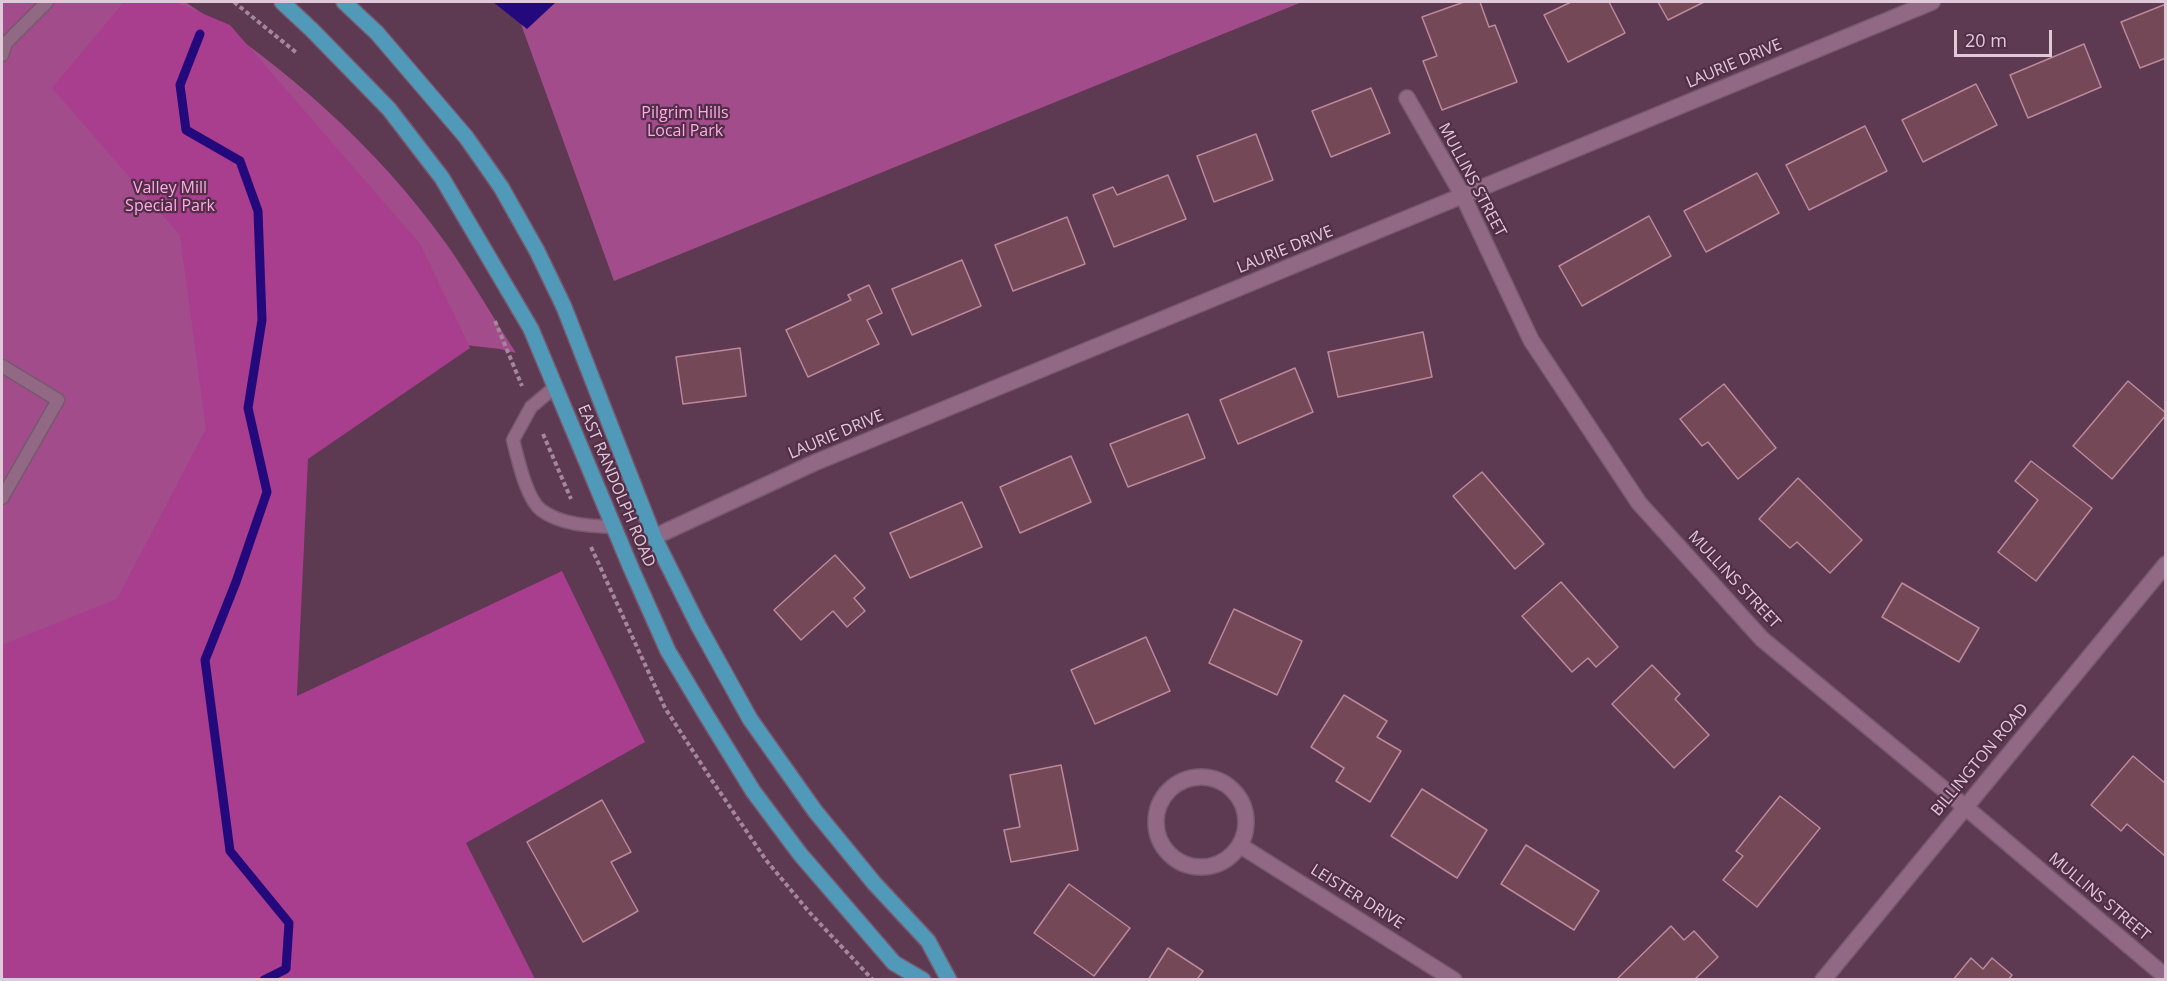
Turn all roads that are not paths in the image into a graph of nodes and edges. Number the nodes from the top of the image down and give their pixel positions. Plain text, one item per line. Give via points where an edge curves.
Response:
1 (47, 2) edge
2 (282, 2) edge
3 (344, 2) edge
4 (1932, 2) edge
5 (2, 55) edge
6 (1407, 98) dead end
7 (1463, 196) junction
8 (2, 366) edge
9 (555, 387) junction
10 (2, 498) edge
11 (614, 527) junction
12 (654, 537) junction
13 (2166, 564) edge
14 (1964, 806) junction
15 (1241, 846) junction
16 (2166, 977) edge
17 (923, 980) edge
18 (949, 980) edge
19 (1454, 980) edge
20 (1823, 980) edge

1 - 5 lane via 6,43
2 - 9 main road, EAST RANDOLPH ROAD via 389,109 442,178 531,329
3 - 12 main road, EAST RANDOLPH ROAD via 377,33 466,137 501,187 564,307
4 - 7 street, LAURIE DRIVE
6 - 7 street, MULLINS STREET
7 - 12 street, LAURIE DRIVE via 814,463
7 - 14 street, MULLINS STREET via 1531,340 1639,503 1762,639
8 - 10 lane via 58,400
9 - 11 main road, EAST RANDOLPH ROAD
9 - 11 lane via 531,406 513,440 526,486 540,509 559,518 582,525
11 - 17 main road, EAST RANDOLPH ROAD via 668,651 753,791 894,963
12 - 18 main road, EAST RANDOLPH ROAD via 750,719 815,811 874,884 928,941
13 - 14 street, BILLINGTON ROAD
14 - 16 street, MULLINS STREET
14 - 20 street, BILLINGTON ROAD
15 - 15 street via 1247,828 1246,810 1238,794 1224,783 1190,777 1174,785 1162,799 1156,816 1157,834 1165,850 1179,862 1196,868 1214,867 1230,859
15 - 19 street, LEISTER DRIVE

